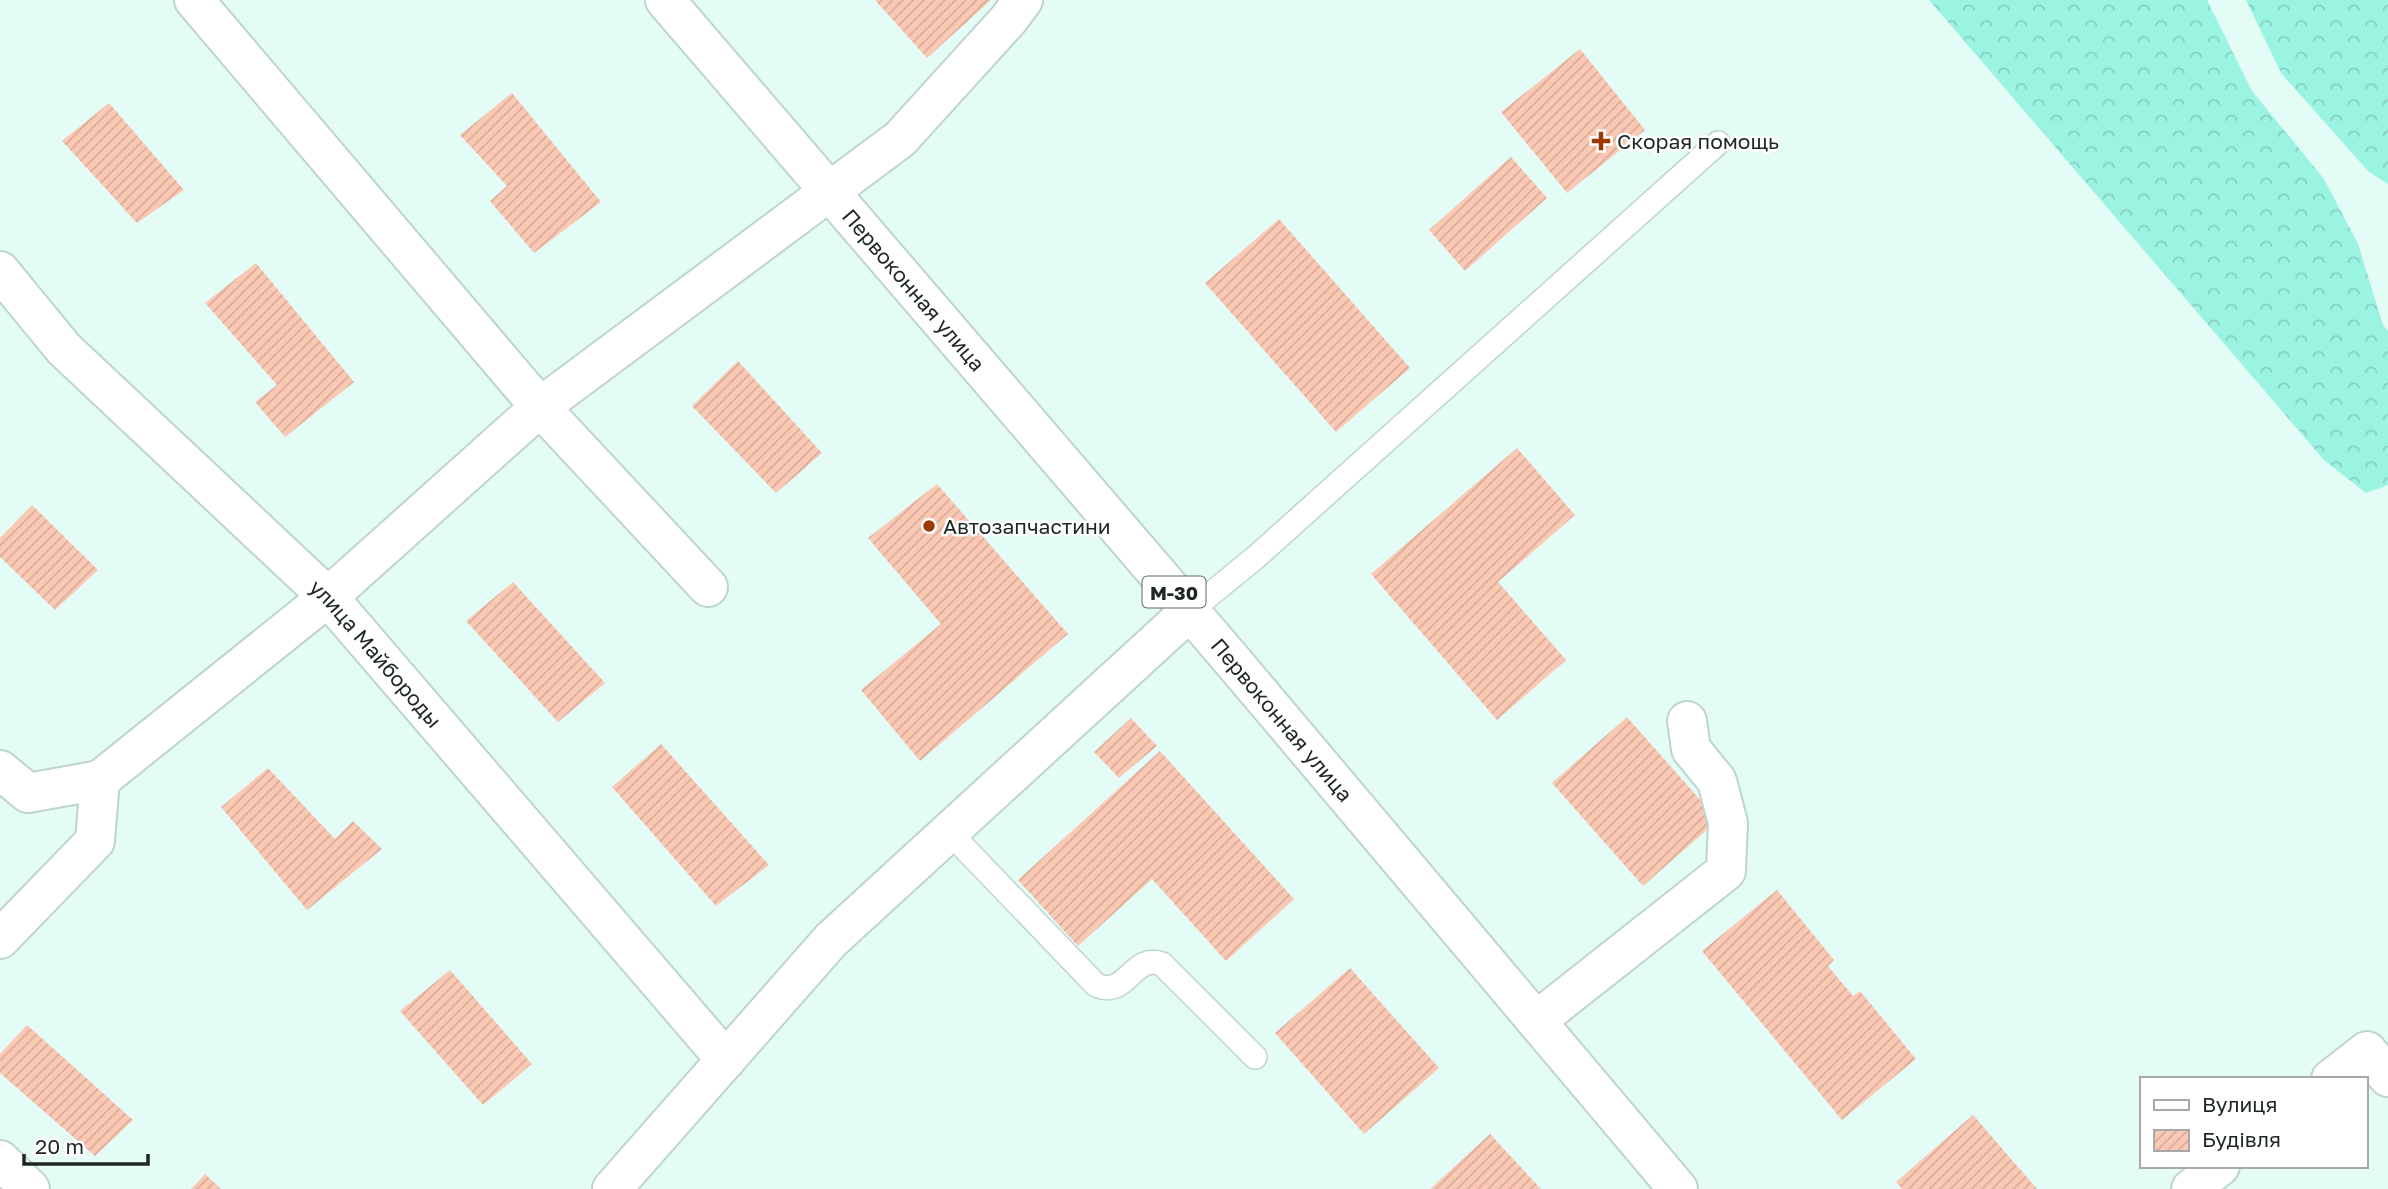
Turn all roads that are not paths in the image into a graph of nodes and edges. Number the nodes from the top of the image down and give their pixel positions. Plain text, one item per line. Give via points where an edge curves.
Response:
1 (194, 0) edge
2 (665, 0) edge
3 (1023, 0) edge
4 (1718, 143) dead end
5 (829, 190) junction
6 (0, 271) edge
7 (540, 407) junction
8 (708, 587) dead end
9 (328, 597) junction
10 (1190, 611) junction
11 (1687, 721) dead end
12 (0, 770) edge
13 (100, 780) junction
14 (950, 833) junction
15 (0, 939) edge
16 (1536, 1021) junction
17 (1255, 1057) dead end
18 (726, 1060) junction
19 (2334, 1077) edge
20 (2388, 1077) edge
21 (0, 1160) edge
22 (2217, 1168) edge
23 (30, 1189) edge
24 (612, 1189) edge
25 (1678, 1189) edge
26 (2191, 1189) edge

1 - 7 main road
2 - 5 main road, Первоконная улица / М-30
3 - 5 main road via 900,139
4 - 10 lane
5 - 7 main road
5 - 10 main road, Первоконная улица / М-30
6 - 9 main road, улица Майбороды via 64,349
7 - 8 main road
7 - 9 main road
9 - 13 main road
9 - 18 main road, улица Майбороды
10 - 14 main road
10 - 16 main road, Первоконная улица / М-30
11 - 16 main road via 1691,749 1717,781 1728,823 1726,872
12 - 13 main road via 28,793
13 - 15 main road via 95,841
14 - 17 lane via 1096,985 1115,988 1145,963 1162,964
14 - 18 main road via 831,940
16 - 25 main road, Первоконная улица / М-30
18 - 24 main road
19 - 20 main road via 2367,1051
21 - 23 main road
22 - 26 main road

